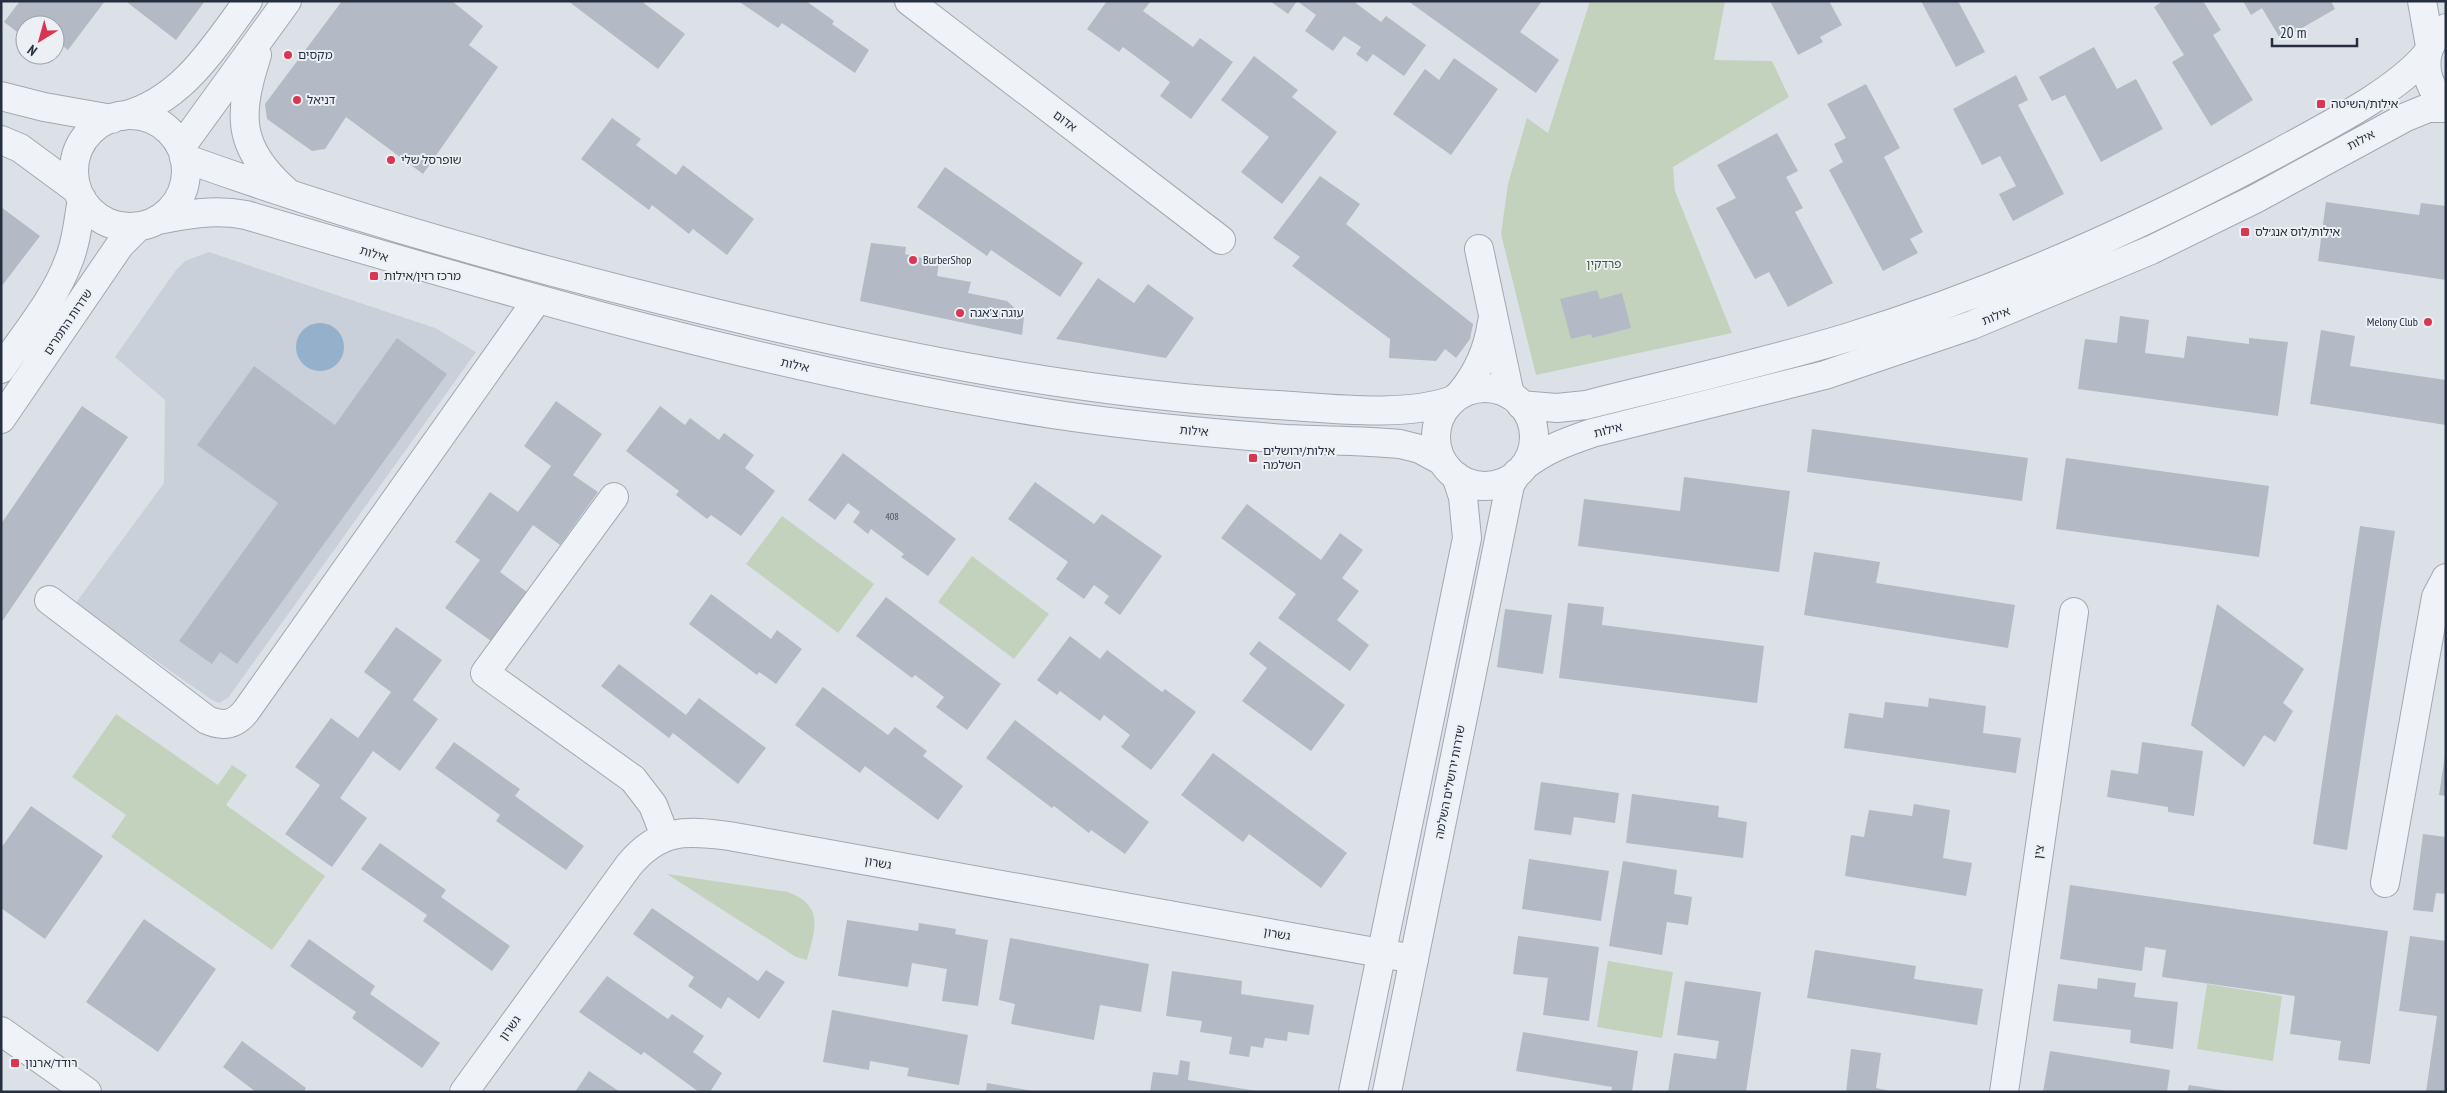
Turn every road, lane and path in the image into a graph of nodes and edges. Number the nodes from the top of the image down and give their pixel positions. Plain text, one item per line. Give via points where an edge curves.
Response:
1 (248, 1) edge
2 (287, 1) edge
3 (909, 1) edge
4 (2422, 1) edge
5 (264, 34) junction
6 (2435, 43) edge
7 (1, 96) edge
8 (2446, 106) edge
9 (117, 118) junction
10 (1, 140) edge
11 (182, 152) junction
12 (80, 194) junction
13 (289, 194) junction
14 (148, 224) junction
15 (1221, 240) dead end
16 (1479, 249) dead end
17 (537, 300) junction
18 (1493, 315) junction
19 (1, 369) edge
20 (1456, 397) junction
21 (1516, 400) junction
22 (1, 419) edge
23 (1449, 468) junction
24 (1520, 470) junction
25 (614, 497) dead end
26 (2446, 578) edge
27 (49, 600) dead end
28 (2074, 612) dead end
29 (665, 836) junction
30 (2386, 883) dead end
31 (1381, 952) junction
32 (1414, 959) junction
33 (1, 1031) edge
34 (69, 1087) edge
35 (464, 1092) edge
36 (1353, 1092) edge
37 (1387, 1092) edge
38 (2004, 1092) edge

1 - 9 street via 212,51 178,88 146,108
2 - 5 street
3 - 15 street, אדום
4 - 6 street
5 - 11 street
5 - 13 street via 247,89 245,127 256,160
6 - 8 street via 2426,63 2429,81
6 - 21 street via 2409,74 2393,85 2241,173 2088,246 1954,301 1808,349 1586,405 1557,408
7 - 9 street via 44,107
8 - 24 street, אילות via 2428,108 2406,117 2168,242 1972,325 1825,375 1565,442 1542,452
9 - 11 street via 133,116 154,121 172,134
9 - 12 street via 93,129 80,147 74,169
10 - 12 street via 20,148
11 - 13 street via 208,168
11 - 14 street via 186,175 181,195 175,205
12 - 14 street via 88,208 106,222 127,227
12 - 19 street via 75,240 66,268 55,290
13 - 20 street via 518,262 666,301 817,336 988,370 1124,391 1252,404 1394,409 1436,406
14 - 17 street, אילות via 202,212 228,211
14 - 22 street, שדרות התמרים via 120,245
16 - 18 street
17 - 23 street, אילות via 743,353 992,404 1184,430 1400,444 1420,449
17 - 27 street via 246,711 235,722 220,725 207,720
18 - 20 street via 1482,362 1474,377
18 - 21 street
20 - 21 street via 1478,388 1488,388
20 - 23 street via 1437,424 1436,443
21 - 24 street via 1531,421 1534,440 1529,458
23 - 24 street via 1473,484 1483,485 1501,483
23 - 31 street via 1463,497 1467,538
24 - 32 street, שדרות ירושלים השלמה via 1510,485
25 - 29 street via 485,673 633,779 653,805
26 - 30 street via 2436,597
28 - 38 street, צין
29 - 31 street, גשרון via 688,832 729,836
29 - 35 street, גשרון via 648,845 628,865
31 - 32 street, גשרון
31 - 36 street
32 - 37 street, שדרות ירושלים השלמה
33 - 34 street

